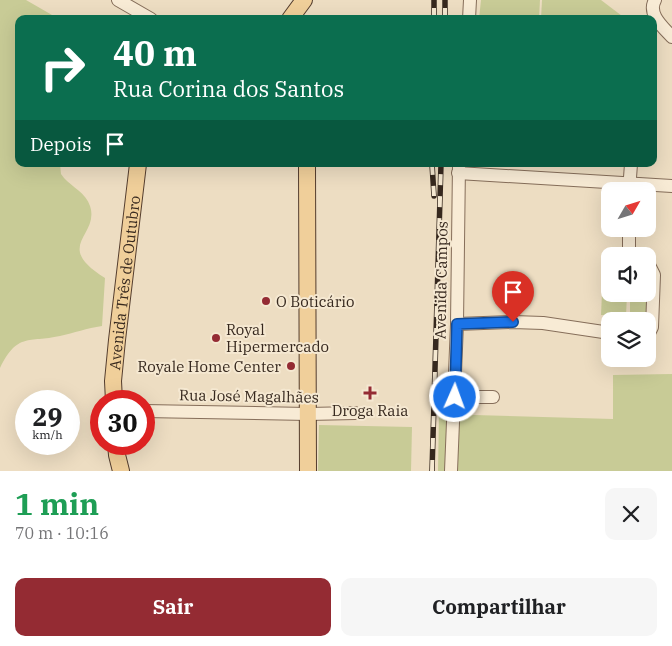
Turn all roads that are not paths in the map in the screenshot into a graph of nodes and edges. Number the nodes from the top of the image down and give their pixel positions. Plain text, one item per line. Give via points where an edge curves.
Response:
1 (118, 0) edge
2 (305, 0) edge
3 (470, 0) edge
4 (655, 0) edge
5 (144, 15) edge
6 (293, 15) edge
7 (307, 15) edge
8 (469, 15) edge
9 (655, 15) edge
10 (657, 18) edge
11 (672, 37) edge
12 (138, 167) edge
13 (307, 167) edge
14 (631, 167) edge
15 (459, 168) edge
16 (629, 182) edge
17 (601, 184) edge
18 (656, 186) edge
19 (672, 186) edge
20 (457, 324) junction
21 (601, 332) edge
22 (113, 390) edge
23 (455, 397) junction
24 (493, 397) dead end
25 (155, 411) edge
26 (355, 413) dead end
27 (308, 414) junction
28 (117, 455) edge
29 (121, 471) edge
30 (308, 471) edge
31 (451, 471) edge

1 - 5 street
2 - 6 main road
2 - 7 main road
3 - 8 street
4 - 9 street via 652,8
10 - 11 street
12 - 22 main road, Avenida Três de Outubro
13 - 27 main road
14 - 16 street
15 - 17 street
15 - 20 street, Avenida Campos
18 - 19 street
20 - 21 street via 513,322
20 - 23 street, Avenida Campos
23 - 24 street
23 - 31 street, Avenida Campos
25 - 27 street, Rua José Magalhães
26 - 27 street, Rua José Magalhães
27 - 30 main road
28 - 29 main road

